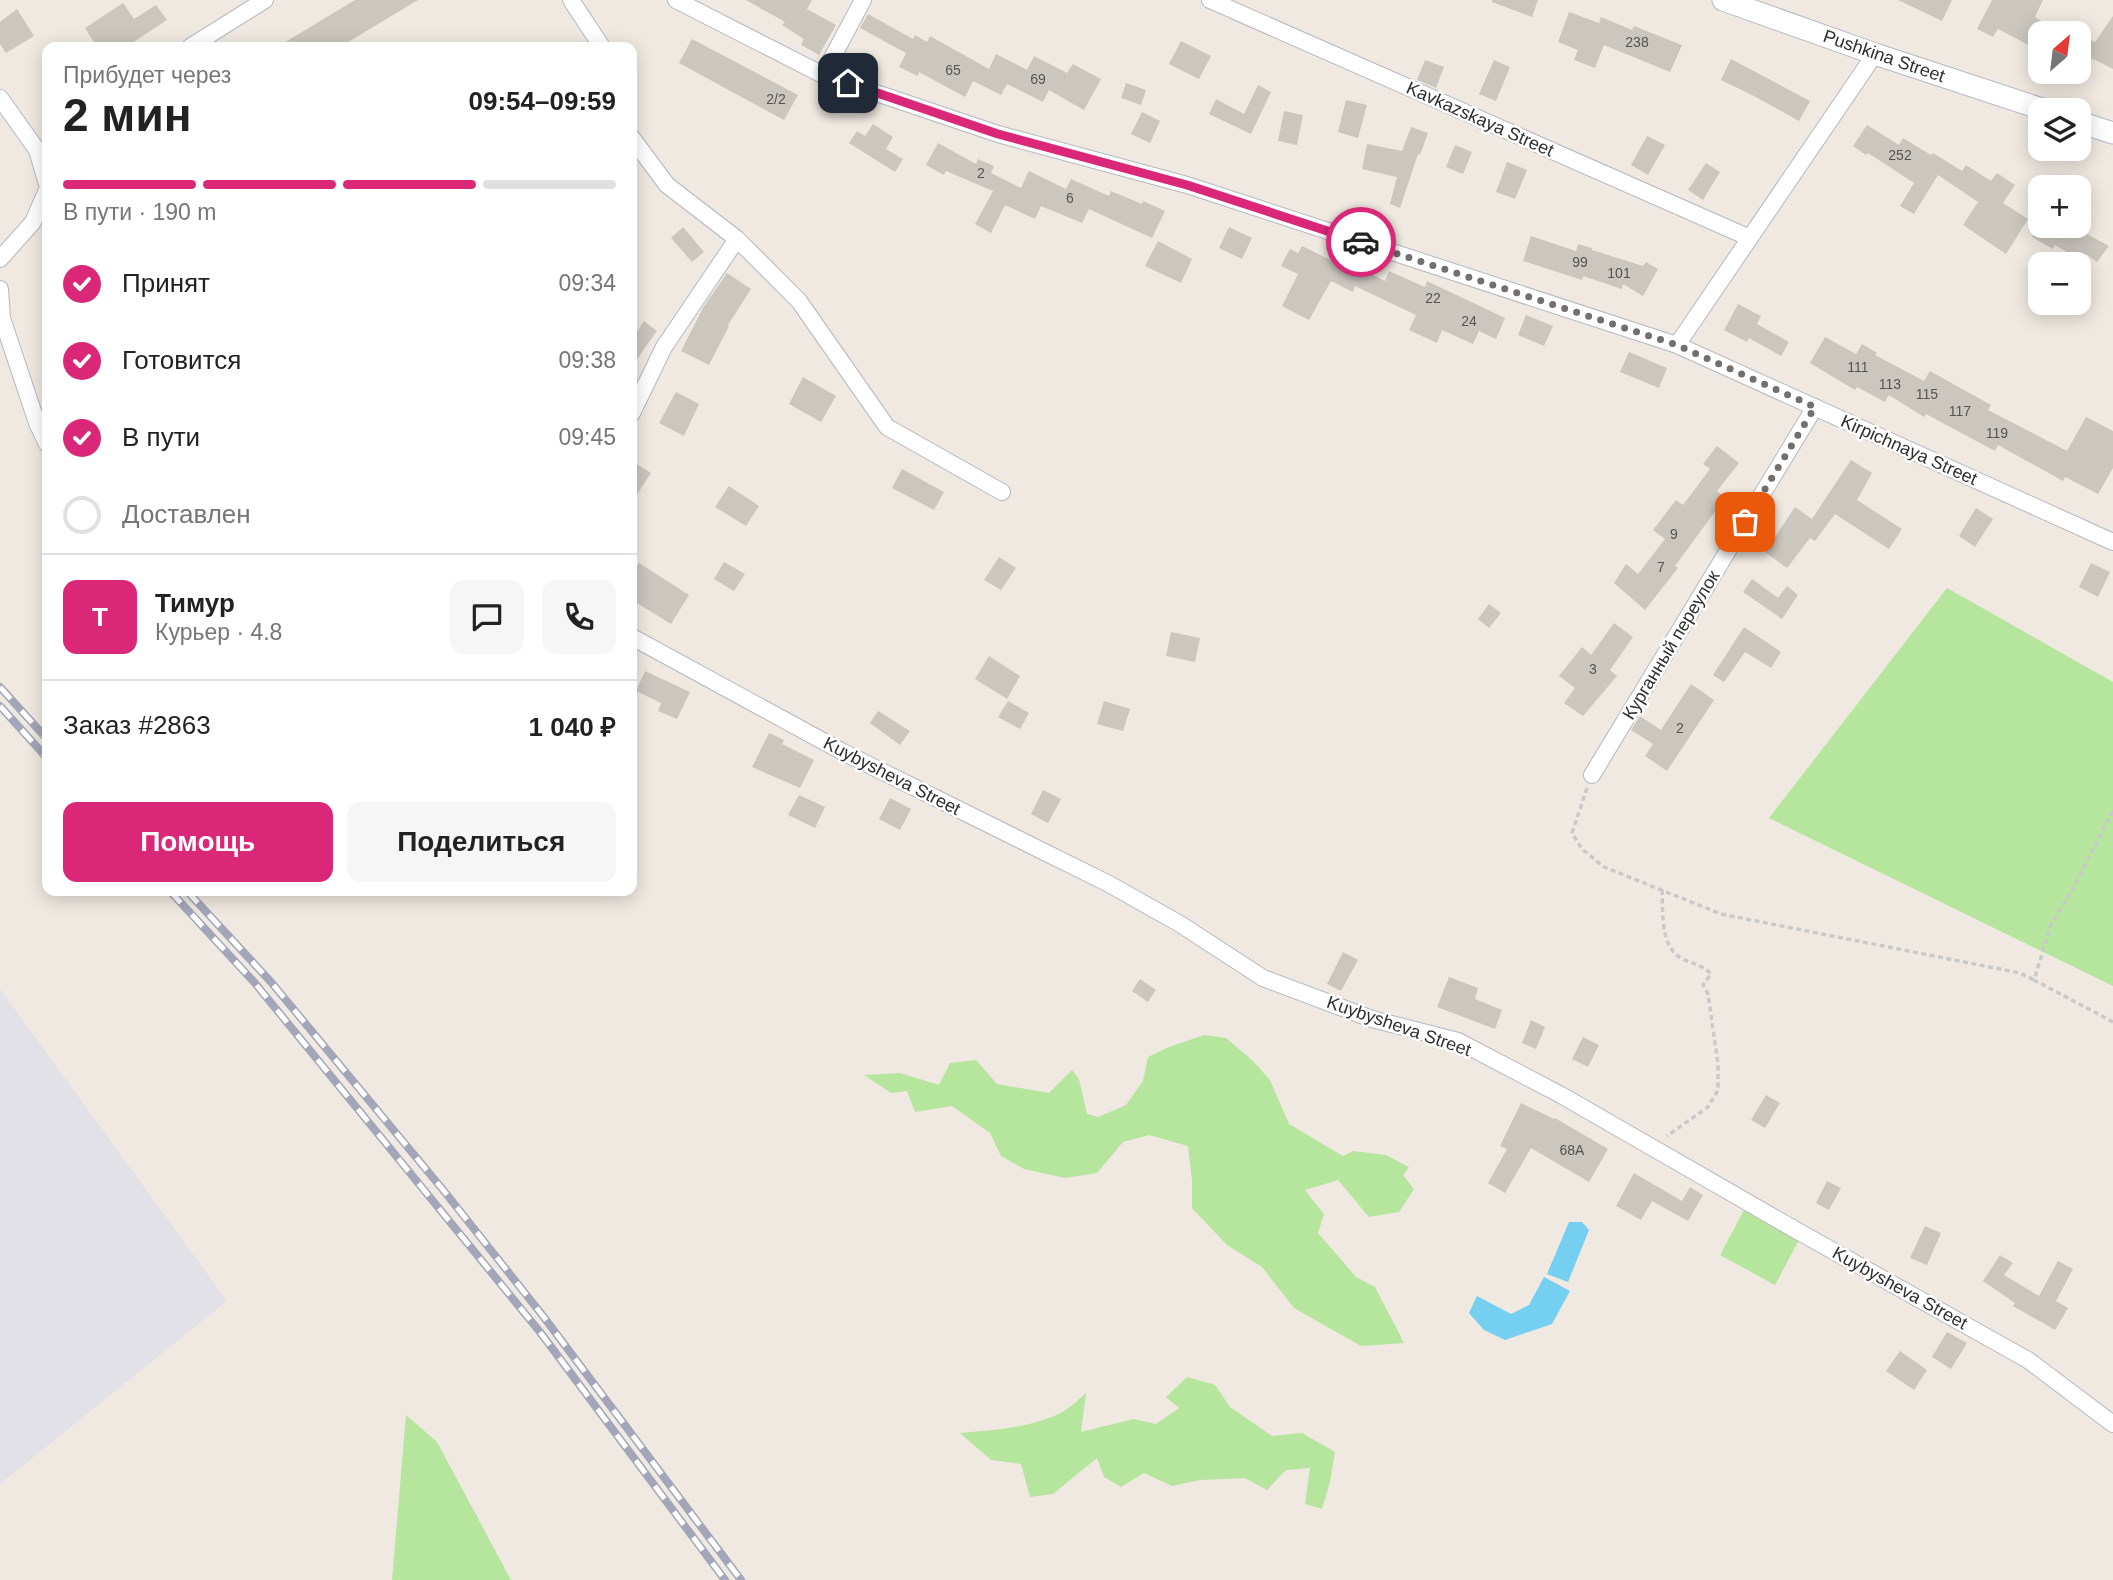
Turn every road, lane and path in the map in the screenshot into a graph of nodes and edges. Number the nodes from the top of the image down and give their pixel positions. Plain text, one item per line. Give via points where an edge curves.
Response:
1 (265, 0) edge
2 (571, 0) edge
3 (676, 0) edge
4 (863, 0) edge
5 (1210, 0) edge
6 (1723, 0) edge
7 (198, 42) edge
8 (599, 42) edge
9 (1875, 54) junction
10 (823, 75) junction
11 (0, 98) edge
12 (2028, 104) edge
13 (2091, 126) edge
14 (2113, 133) edge
15 (637, 145) edge
16 (42, 146) edge
17 (42, 201) edge
18 (1750, 238) junction
19 (737, 239) junction
20 (0, 259) edge
21 (0, 289) edge
22 (1677, 345) junction
23 (637, 403) edge
24 (1815, 407) junction
25 (42, 434) edge
26 (1002, 492) dead end
27 (2113, 542) edge
28 (637, 640) edge
29 (1592, 775) joint
30 (2113, 811) edge
31 (1662, 890) junction
32 (2034, 980) junction
33 (2113, 1022) edge
34 (1650, 1147) junction
35 (2113, 1424) edge

1 - 7 street
2 - 8 street
3 - 10 street, Kirpichnaya Street
4 - 10 street
5 - 18 street, Kavkazskaya Street
6 - 9 main road, Pushkina Street
9 - 12 main road, Pushkina Street
9 - 18 street
10 - 22 street, Kirpichnaya Street via 998,134 1187,185
11 - 16 street
13 - 14 main road
15 - 19 street via 667,185
17 - 20 street via 33,222
18 - 22 street
19 - 23 street via 664,347
19 - 26 street via 799,301 887,427
21 - 25 street via 2,318
22 - 24 street, Kirpichnaya Street
24 - 27 street, Kirpichnaya Street
24 - 29 street, Курганный переулок
28 - 34 street, Kuybysheva Street via 843,752 1109,884 1264,978 1371,1018 1458,1041
29 - 31 path via 1572,834 1604,867
30 - 32 path via 2051,925
31 - 32 path via 1721,914 2020,973
31 - 34 path via 1666,940 1679,957 1711,974 1703,985 1708,994 1718,1090 1708,1107
32 - 33 path
34 - 35 street, Kuybysheva Street via 2028,1360

